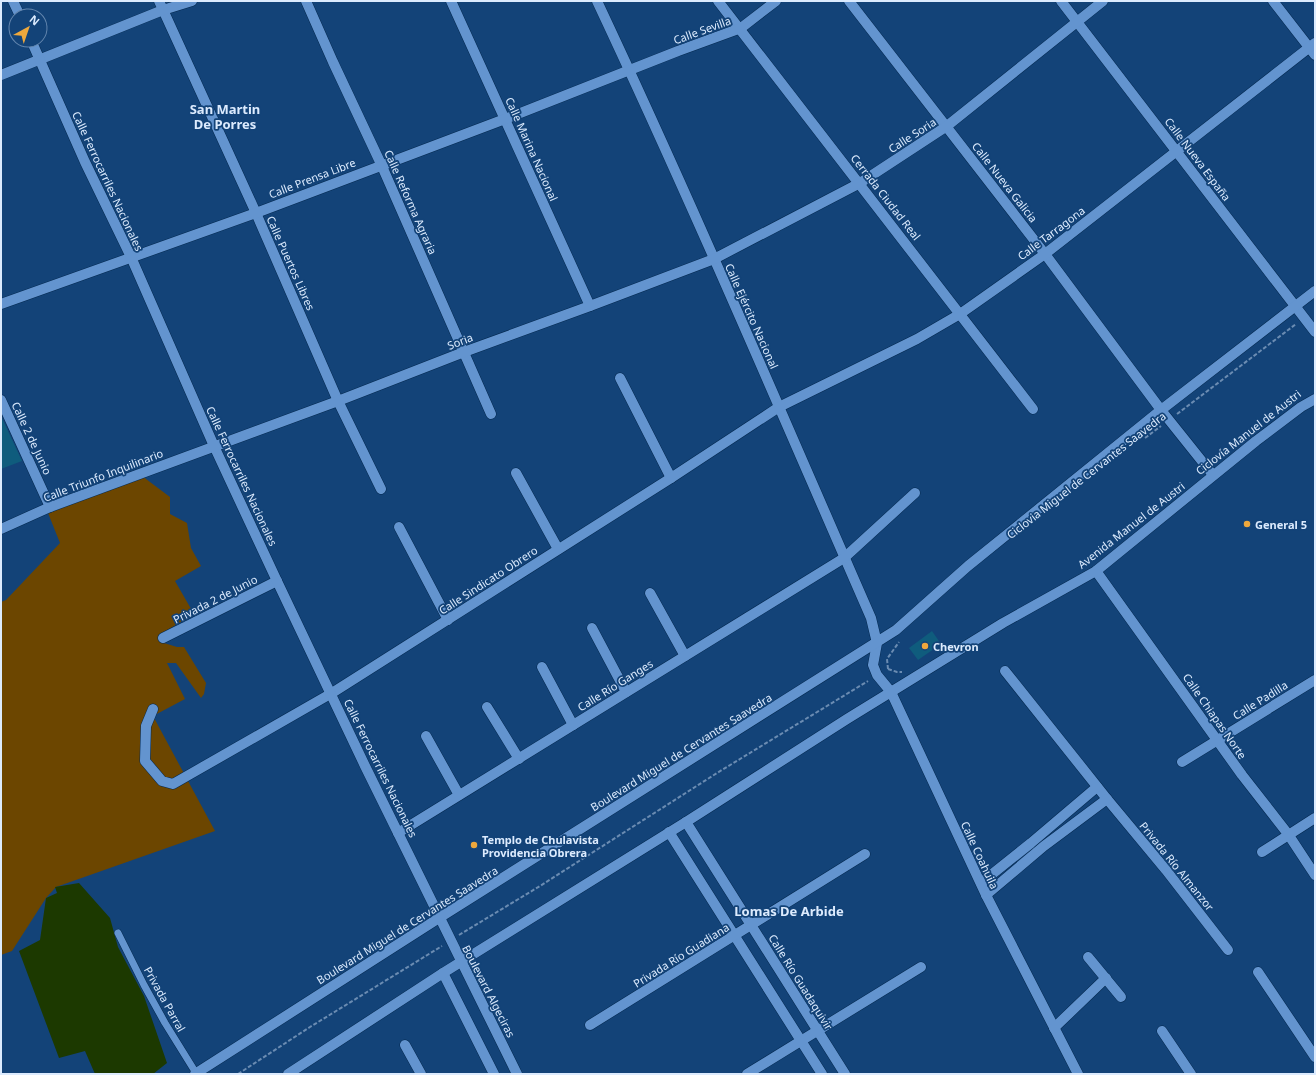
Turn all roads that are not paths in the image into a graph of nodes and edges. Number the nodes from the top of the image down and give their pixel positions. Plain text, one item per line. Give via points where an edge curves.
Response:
1 (192, 1) edge
2 (306, 1) edge
3 (451, 1) edge
4 (597, 1) edge
5 (718, 1) edge
6 (776, 1) edge
7 (849, 1) edge
8 (1061, 1) edge
9 (1103, 1) edge
10 (1273, 1) edge
11 (161, 5) edge
12 (1078, 22) junction
13 (741, 28) junction
14 (35, 48) edge
15 (1313, 48) edge
16 (40, 60) junction
17 (630, 70) junction
18 (1, 75) edge
19 (505, 119) junction
20 (947, 126) junction
21 (1177, 151) junction
22 (381, 164) junction
23 (860, 183) junction
24 (256, 212) junction
25 (1045, 254) junction
26 (131, 257) junction
27 (714, 259) junction
28 (1315, 290) edge
29 (1, 304) edge
30 (590, 306) junction
31 (1294, 306) junction
32 (960, 314) junction
33 (1315, 332) edge
34 (464, 352) junction
35 (620, 378) dead end
36 (1315, 399) edge
37 (1, 400) edge
38 (338, 401) junction
39 (779, 407) junction
40 (1033, 409) dead end
41 (1161, 410) junction
42 (491, 414) dead end
43 (5, 419) edge
44 (214, 446) junction
45 (516, 473) dead end
46 (1214, 475) junction
47 (670, 478) junction
48 (382, 489) dead end
49 (915, 493) dead end
50 (50, 508) junction
51 (399, 527) dead end
52 (1, 529) edge
53 (558, 549) junction
54 (844, 558) junction
55 (1096, 571) junction
56 (277, 581) junction
57 (650, 593) dead end
58 (448, 620) junction
59 (592, 628) dead end
60 (163, 638) dead end
61 (877, 643) junction
62 (685, 656) junction
63 (542, 667) dead end
64 (1006, 671) dead end
65 (1315, 680) edge
66 (626, 692) junction
67 (891, 692) junction
68 (332, 693) junction
69 (487, 707) dead end
70 (152, 709) dead end
71 (573, 725) junction
72 (426, 736) dead end
73 (1218, 741) junction
74 (519, 759) junction
75 (1182, 762) dead end
76 (1096, 786) junction
77 (459, 796) junction
78 (1106, 799) junction
79 (1315, 818) edge
80 (686, 822) junction
81 (669, 832) junction
82 (398, 833) junction
83 (1288, 834) junction
84 (1262, 852) dead end
85 (865, 854) dead end
86 (1315, 875) edge
87 (981, 883) junction
88 (986, 895) junction
89 (439, 918) junction
90 (751, 925) junction
91 (118, 933) dead end
92 (734, 936) junction
93 (1228, 950) dead end
94 (1088, 957) dead end
95 (461, 962) junction
96 (921, 967) dead end
97 (1258, 972) dead end
98 (443, 973) junction
99 (1106, 978) junction
100 (1121, 997) dead end
101 (590, 1026) dead end
102 (1054, 1028) junction
103 (818, 1030) junction
104 (1162, 1031) dead end
105 (801, 1041) junction
106 (405, 1045) dead end
107 (1315, 1056) edge
108 (195, 1074) edge
109 (288, 1074) edge
110 (421, 1074) edge
111 (494, 1074) edge
112 (517, 1074) edge
113 (747, 1074) edge
114 (822, 1074) edge
115 (845, 1074) edge
116 (1078, 1074) edge
117 (1192, 1074) edge

1 - 11 street
2 - 22 street, Calle Reforma Agraria
3 - 19 street, Calle Marina Nacional
4 - 17 street, Calle Ejército Nacional
5 - 13 street, Cerrada Ciudad Real
6 - 13 street, Calle Sevilla
7 - 20 street, Calle Nueva Galicia
8 - 12 street, Calle Nueva España
9 - 12 street, Calle Soria
10 - 15 street
11 - 16 street
11 - 24 street, Calle Puertos Libres
12 - 20 street, Calle Soria
12 - 21 street, Calle Nueva España
13 - 17 street, Calle Sevilla
13 - 23 street, Cerrada Ciudad Real
14 - 16 street, Calle Ferrocarriles Nacionales
15 - 21 street, Calle Tarragona
16 - 18 street
16 - 26 street, Calle Ferrocarriles Nacionales
17 - 19 street, Calle Prensa Libre
17 - 27 street, Calle Ejército Nacional
19 - 22 street, Calle Prensa Libre
19 - 30 street, Calle Marina Nacional
20 - 23 street, Calle Soria
20 - 25 street, Calle Nueva Galicia
21 - 25 street, Calle Tarragona
21 - 31 street, Calle Nueva España
22 - 24 street, Calle Prensa Libre
22 - 34 street, Calle Reforma Agraria
23 - 27 street, Calle Soria
23 - 32 street, Cerrada Ciudad Real
24 - 26 street, Calle Prensa Libre
24 - 38 street, Calle Puertos Libres
25 - 32 street, Calle Tarragona
25 - 41 street, Calle Nueva Galicia
26 - 29 street, Calle Prensa Libre
26 - 44 street, Calle Ferrocarriles Nacionales
27 - 30 street, Soria
27 - 39 street, Calle Ejército Nacional
28 - 31 street, Boulevard Miguel de Cervantes Saavedra
30 - 34 street, Soria
31 - 33 street, Calle Nueva España
31 - 41 street, Boulevard Miguel de Cervantes Saavedra
32 - 39 street, Calle Tarragona via 917,339
32 - 40 street, Cerrada Ciudad Real
34 - 38 street, Soria
34 - 42 street, Calle Reforma Agraria
35 - 47 street
36 - 46 street, Avenida Manuel de Austri via 1282,421
37 - 43 street, Calle 2 de Junio
38 - 44 street, Soria
38 - 48 street, Calle Puertos Libres
39 - 47 street, Calle Sindicato Obrero
39 - 54 street, Calle Ejército Nacional
41 - 46 street, Calle Nueva Galicia
41 - 61 street, Boulevard Miguel de Cervantes Saavedra via 968,566 896,630
43 - 50 street, Calle 2 de Junio
44 - 50 street, Calle Triunfo Inquilinario
44 - 56 street, Calle Ferrocarriles Nacionales
45 - 53 street
46 - 55 street, Avenida Manuel de Austri
47 - 53 street, Calle Sindicato Obrero
49 - 54 street, Calle Río Ganges
50 - 52 street, Calle Triunfo Inquilinario
51 - 58 street
53 - 58 street, Calle Sindicato Obrero
54 - 61 street, Calle Ejército Nacional via 871,618
54 - 62 street, Calle Río Ganges
55 - 67 street, Avenida Manuel de Austri
55 - 73 street, Calle Chiapas Norte
56 - 60 street, Privada 2 de Junio
56 - 68 street, Calle Ferrocarriles Nacionales
57 - 62 street
58 - 68 street, Calle Sindicato Obrero
59 - 66 street
61 - 67 street, Calle Coahuila via 873,665 877,675
61 - 89 street, Boulevard Miguel de Cervantes Saavedra
62 - 66 street, Calle Río Ganges
63 - 71 street
64 - 76 street, Privada Río Almanzor
65 - 73 street, Calle Padilla
66 - 71 street, Calle Río Ganges
67 - 80 street
67 - 87 street, Calle Coahuila
68 - 70 street, Calle Sindicato Obrero via 173,784 162,781 145,761 146,726
68 - 82 street, Calle Ferrocarriles Nacionales
69 - 74 street
71 - 74 street, Calle Río Ganges
72 - 77 street
73 - 75 street, Calle Padilla
73 - 83 street, Calle Chiapas Norte
74 - 77 street, Calle Río Ganges
76 - 78 street, Privada Río Almanzor
76 - 87 street
77 - 82 street, Calle Río Ganges
78 - 88 street via 1044,846
78 - 93 street, Privada Río Almanzor via 1166,870
79 - 83 street
80 - 81 street
80 - 90 street, Calle Río Guadaquivir
81 - 92 street
81 - 95 street
82 - 89 street, Calle Ferrocarriles Nacionales
83 - 84 street
83 - 86 street, Calle Chiapas Norte
85 - 90 street, Privada Río Guadiana
87 - 88 street, Calle Coahuila
88 - 102 street, Calle Coahuila
89 - 95 street, Boulevard Algeciras
89 - 108 street, Boulevard Miguel de Cervantes Saavedra
90 - 92 street, Privada Río Guadiana
90 - 103 street, Calle Río Guadaquivir
91 - 108 lane, Privada Parral via 147,991
92 - 101 street, Privada Río Guadiana
92 - 105 street
94 - 99 street
95 - 98 street
95 - 112 street, Boulevard Algeciras
96 - 103 street
97 - 107 street
98 - 109 street
98 - 111 street
99 - 100 street
99 - 102 street
102 - 116 street, Calle Coahuila
103 - 105 street
103 - 115 street, Calle Río Guadaquivir
104 - 117 street
105 - 113 street
105 - 114 street
106 - 110 street

